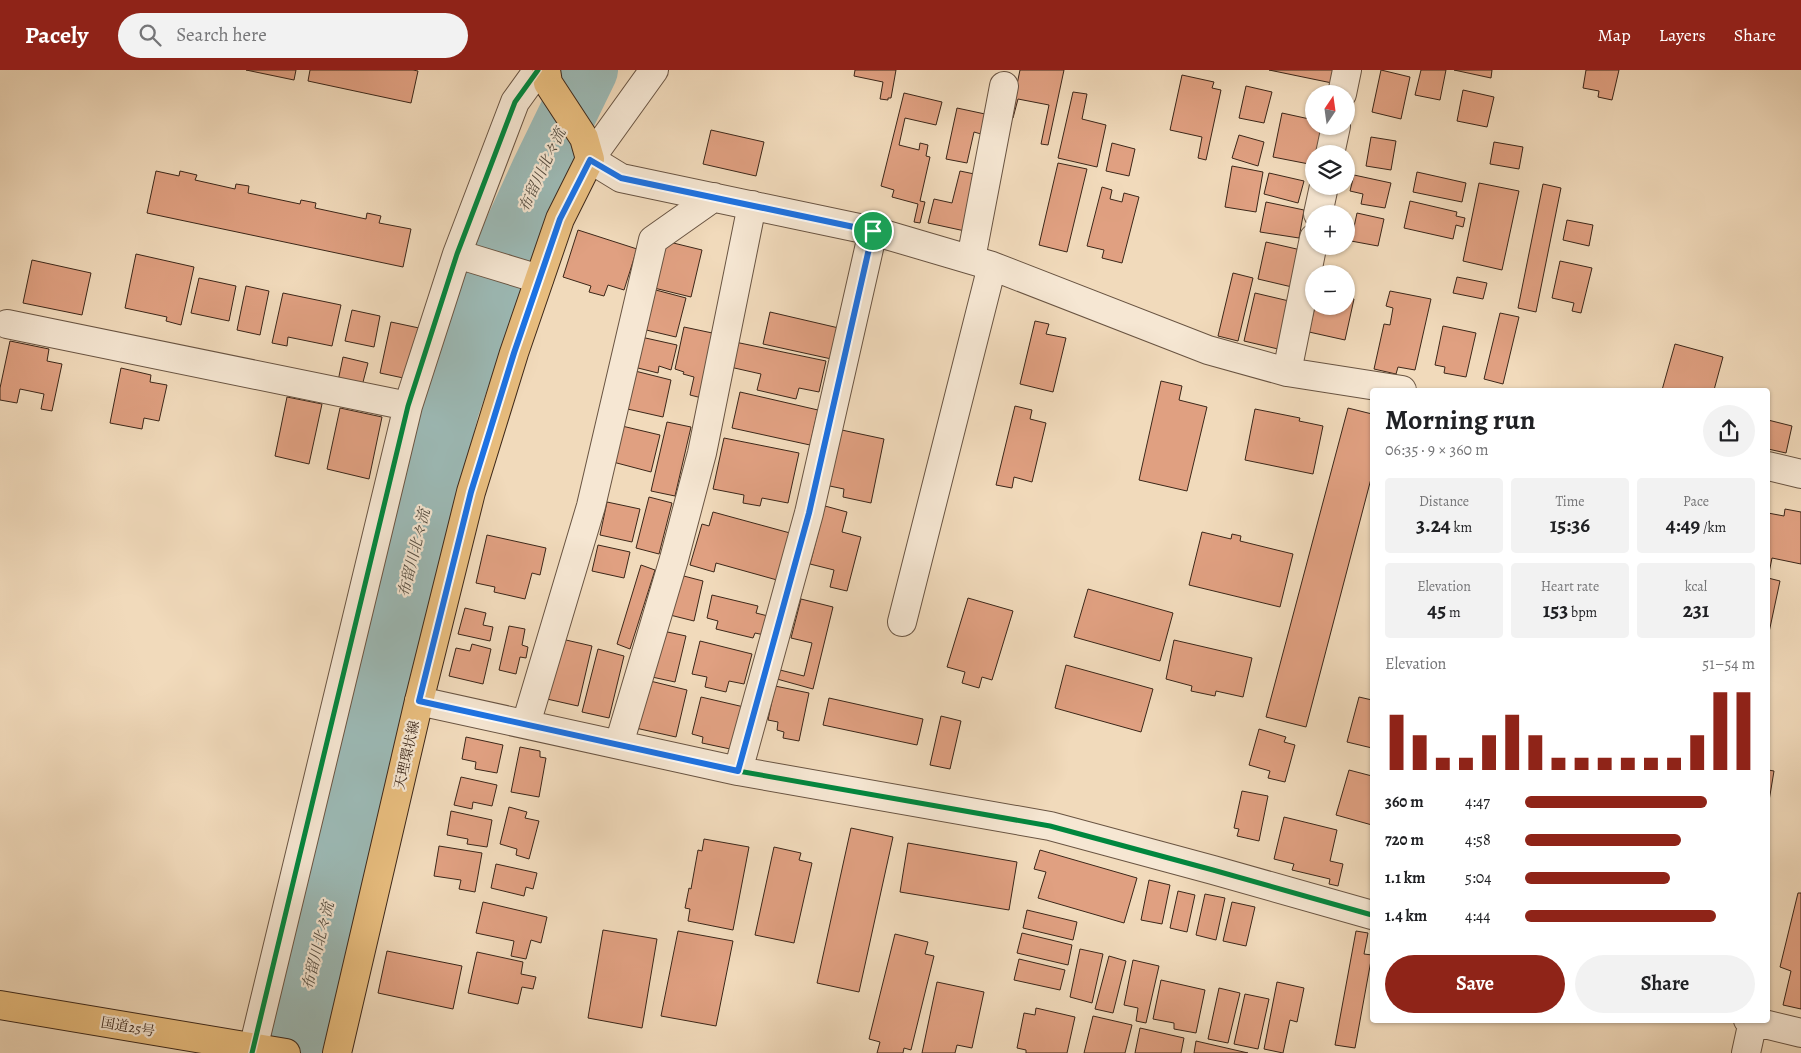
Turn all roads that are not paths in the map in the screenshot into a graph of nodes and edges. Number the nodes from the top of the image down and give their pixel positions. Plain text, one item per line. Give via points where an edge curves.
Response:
1 (654, 70) edge
2 (1347, 70) edge
3 (544, 74) edge
4 (1344, 85) edge
5 (1004, 86) dead end
6 (587, 149) junction
7 (714, 197) junction
8 (752, 205) junction
9 (873, 231) junction
10 (457, 254) junction
11 (1311, 255) edge
12 (981, 262) junction
13 (539, 279) junction
14 (8, 324) dead end
15 (1287, 372) junction
16 (1389, 388) edge
17 (408, 406) junction
18 (1770, 466) edge
19 (1801, 474) edge
20 (902, 622) dead end
21 (419, 701) junction
22 (526, 724) junction
23 (619, 744) junction
24 (738, 771) junction
25 (1370, 914) edge
26 (0, 1005) edge
27 (1750, 1023) edge
28 (1758, 1023) edge
29 (1801, 1033) edge
30 (264, 1051) edge
31 (337, 1053) edge
32 (1746, 1053) edge

1 - 6 street
2 - 4 street
3 - 6 main road
3 - 10 street via 515,102
5 - 12 street
6 - 7 street via 621,178
6 - 13 main road, 天理環状線
7 - 8 street
7 - 22 street via 654,240 591,506
8 - 9 street
8 - 23 street via 702,453
9 - 12 street
9 - 24 street via 809,513
10 - 13 street
10 - 17 street
11 - 15 street
12 - 15 street via 1208,350
12 - 20 street
13 - 21 main road, 天理環状線 via 471,492
14 - 17 street
15 - 16 street
17 - 30 street
18 - 19 street
21 - 22 street
21 - 31 main road, 天理環状線
22 - 23 street
23 - 24 street
24 - 25 street via 1050,826
26 - 30 main road, 国道25号
27 - 32 street
28 - 29 street

